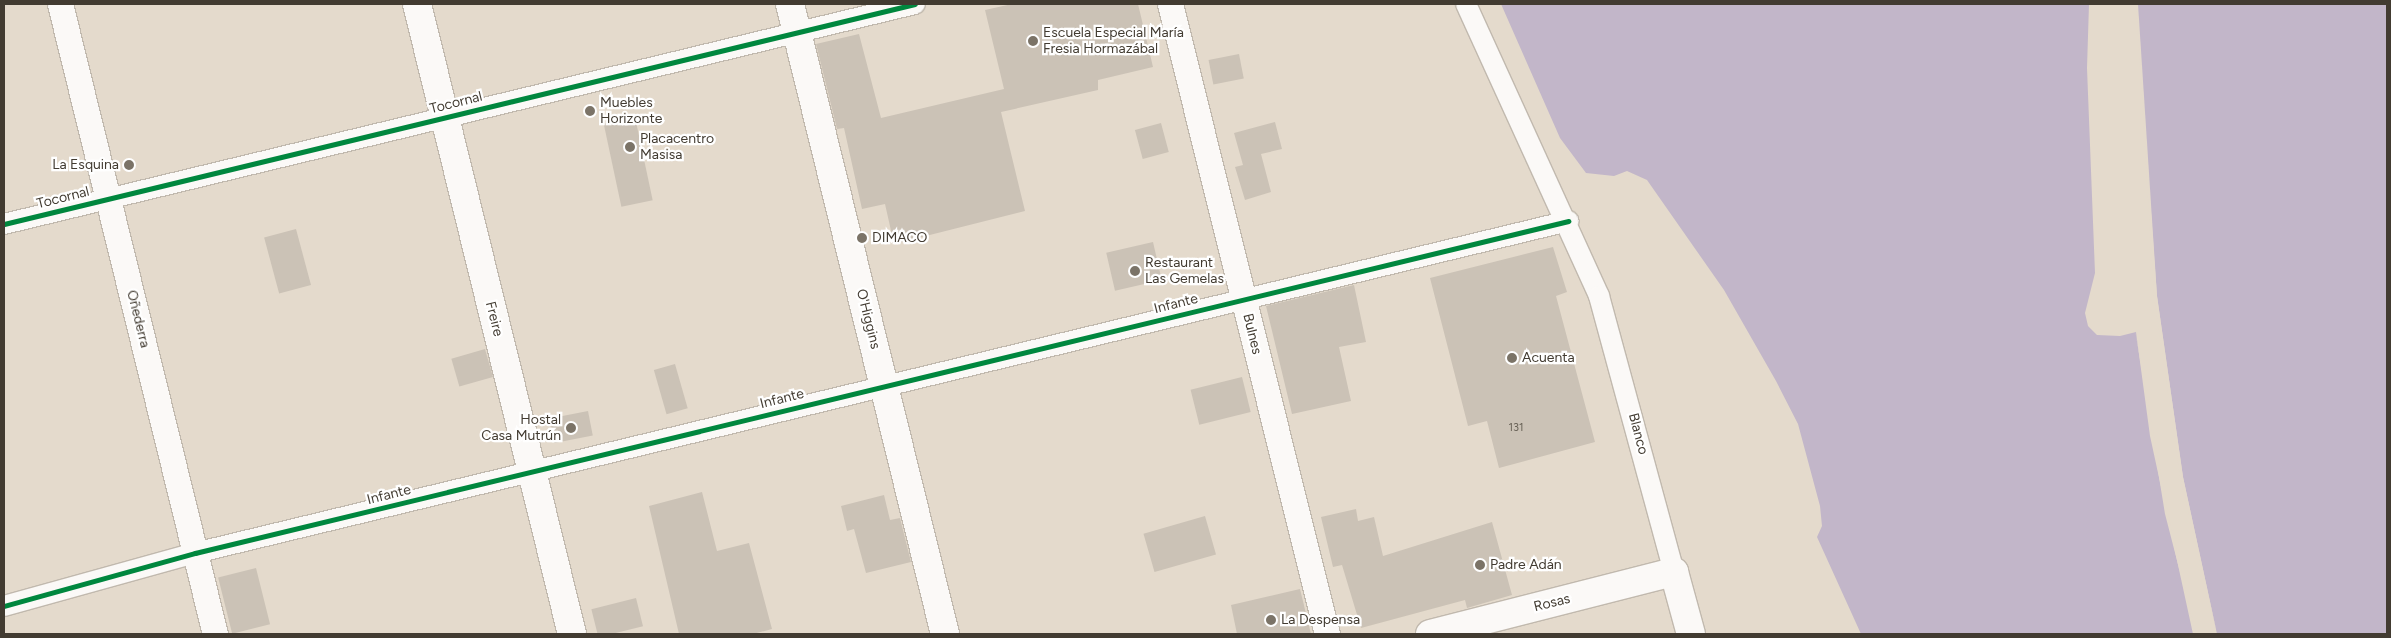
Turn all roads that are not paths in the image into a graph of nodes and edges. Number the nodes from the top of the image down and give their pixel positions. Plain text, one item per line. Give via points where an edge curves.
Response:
1 (60, 4) edge
2 (417, 4) edge
3 (790, 4) edge
4 (914, 4) edge
5 (1170, 4) edge
6 (1466, 4) edge
7 (797, 32) junction
8 (445, 118) junction
9 (108, 199) junction
10 (1568, 221) junction
11 (4, 224) edge
12 (1243, 299) junction
13 (884, 386) junction
14 (532, 472) junction
15 (195, 553) junction
16 (1674, 572) junction
17 (4, 606) edge
18 (1497, 626) edge
19 (215, 634) edge
20 (572, 634) edge
21 (945, 634) edge
22 (1327, 634) edge
23 (1430, 634) edge
24 (1691, 634) edge

1 - 9 street, Oñederra
2 - 8 main road, Freire
3 - 7 main road, O'Higgins
4 - 7 street, Tocornal
5 - 12 street, Bulnes
6 - 10 street, Blanco
7 - 8 street, Tocornal
7 - 13 main road, O'Higgins
8 - 9 street, Tocornal
8 - 14 main road, Freire
9 - 11 street, Tocornal
9 - 15 street, Oñederra
10 - 12 street, Infante
10 - 16 street, Blanco via 1599,296
12 - 13 street, Infante
12 - 22 street, Bulnes
13 - 14 street, Infante
13 - 21 main road, O'Higgins
14 - 15 street, Infante
14 - 20 main road, Freire
15 - 17 street, Infante
15 - 19 street, Oñederra
16 - 18 main road, Rosas
16 - 24 main road
18 - 23 main road, Rosas

